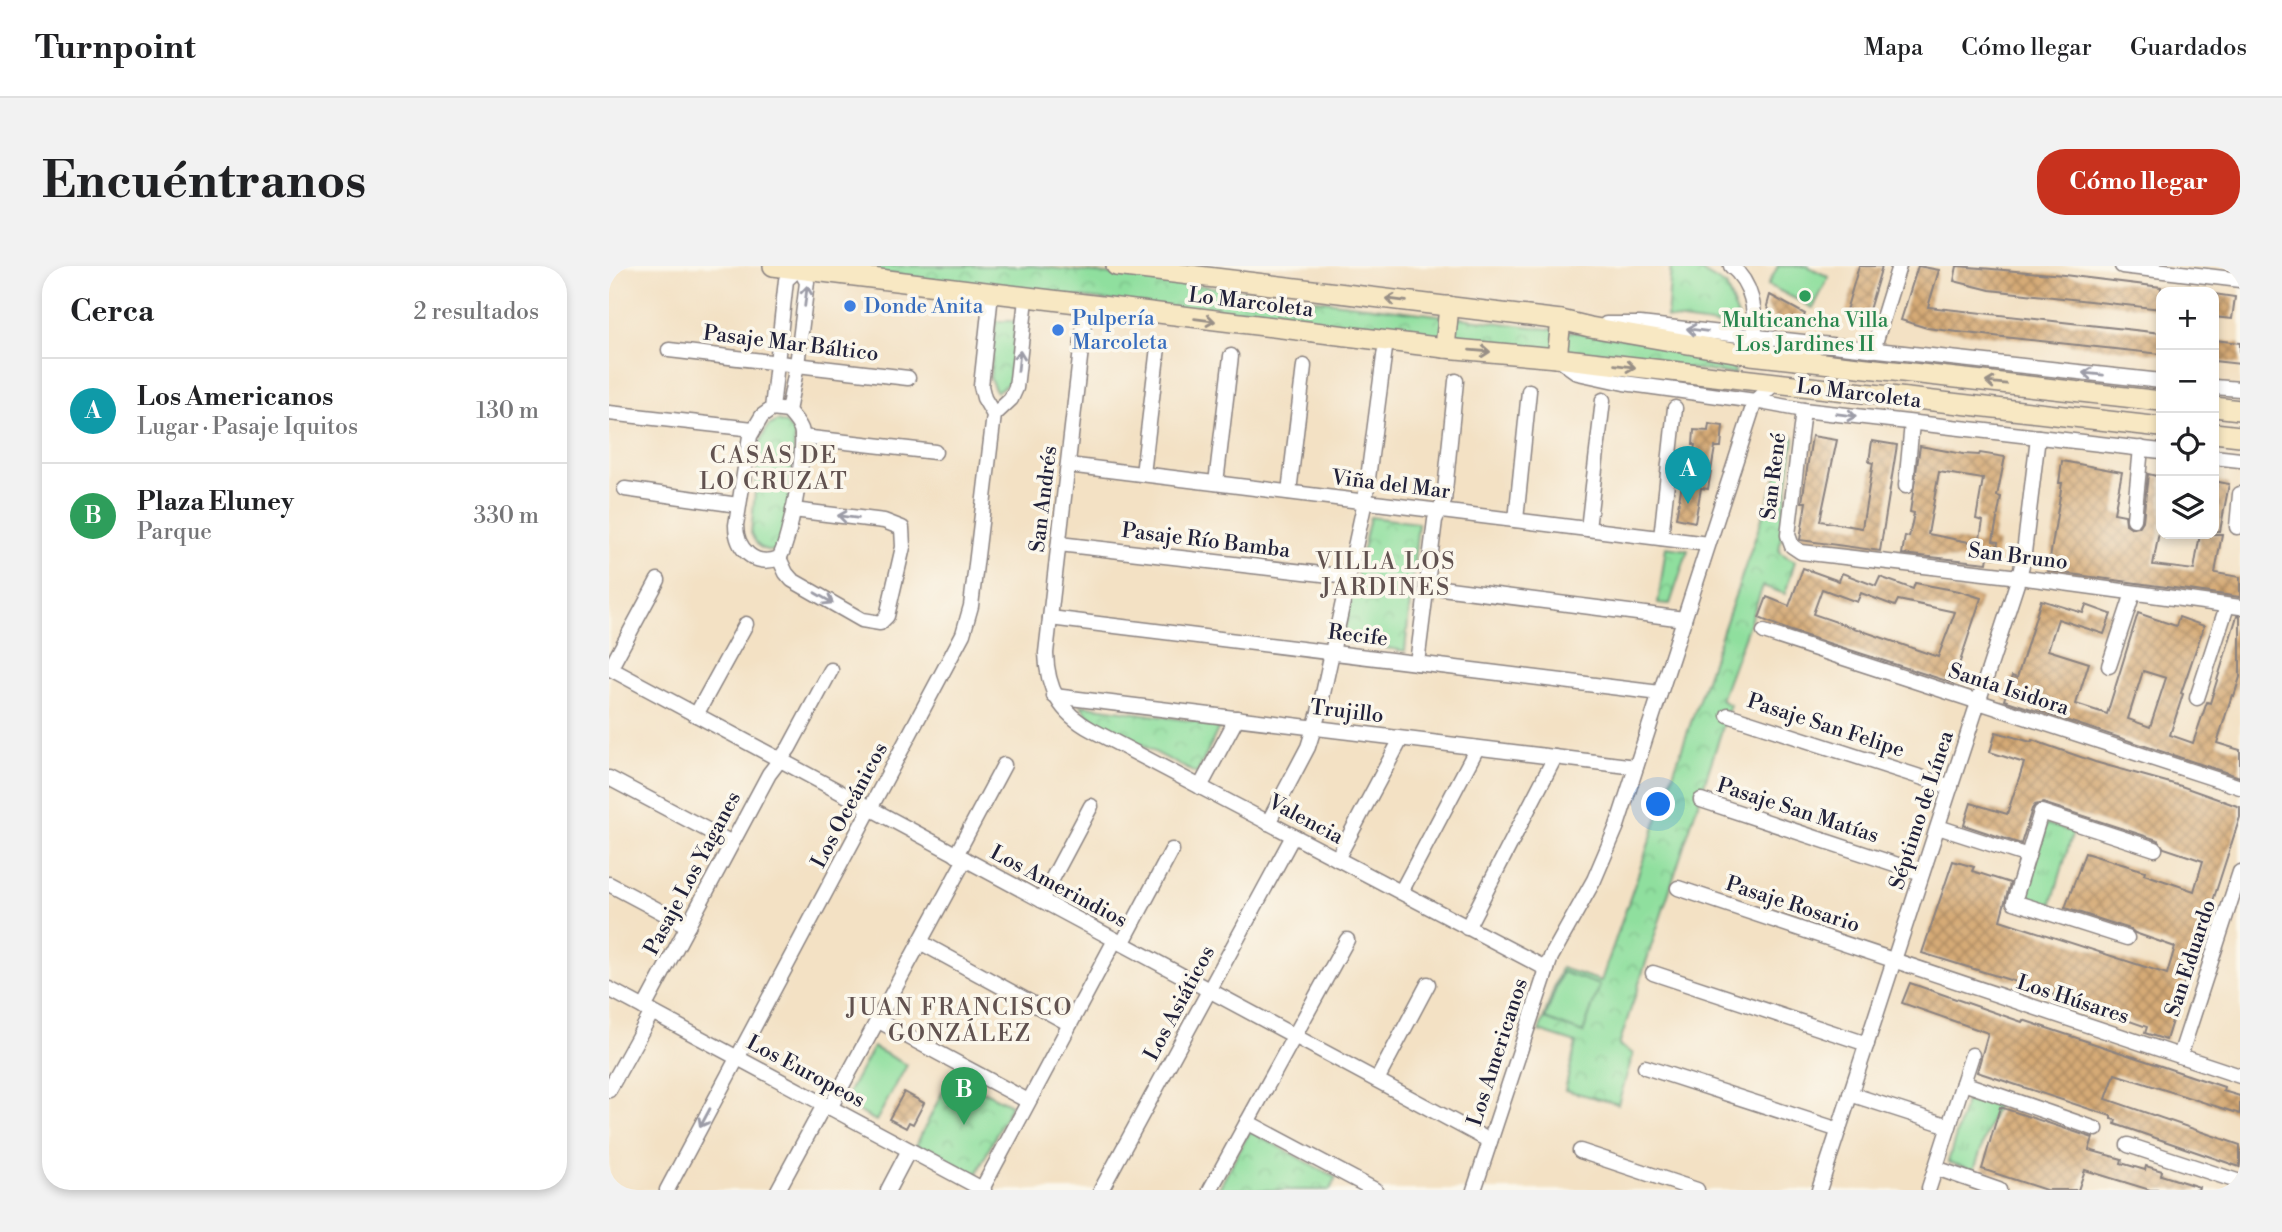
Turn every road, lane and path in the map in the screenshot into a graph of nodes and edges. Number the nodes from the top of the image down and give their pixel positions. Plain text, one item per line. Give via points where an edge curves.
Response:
1 (773, 266) edge
2 (1116, 266) edge
3 (1731, 266) edge
4 (1899, 266) edge
5 (2122, 266) edge
6 (798, 267) edge
7 (2240, 280) edge
8 (991, 294) junction
9 (1026, 299) junction
10 (1086, 306) junction
11 (1449, 306) junction
12 (1561, 320) junction
13 (1590, 327) junction
14 (1755, 337) junction
15 (1386, 341) junction
16 (1158, 347) dead end
17 (1445, 348) junction
18 (669, 349) dead end
19 (1874, 350) junction
20 (1231, 356) dead end
21 (1557, 358) junction
22 (778, 363) junction
23 (797, 365) junction
24 (1304, 366) dead end
25 (908, 378) dead end
26 (2156, 380) edge
27 (1456, 381) dead end
28 (1774, 384) junction
29 (2219, 387) edge
30 (2240, 389) edge
31 (1529, 391) dead end
32 (1603, 400) dead end
33 (2156, 400) edge
34 (1755, 401) junction
35 (1675, 408) dead end
36 (2219, 408) edge
37 (772, 410) junction
38 (1803, 410) junction
39 (2240, 410) edge
40 (788, 411) junction
41 (609, 413) edge
42 (994, 415) junction
43 (1912, 423) junction
44 (2156, 426) edge
45 (753, 429) junction
46 (2219, 434) edge
47 (2240, 436) edge
48 (802, 437) junction
49 (2038, 437) junction
50 (2141, 449) junction
51 (2156, 450) edge
52 (935, 452) dead end
53 (2219, 458) edge
54 (2240, 460) edge
55 (1068, 465) junction
56 (1143, 474) junction
57 (1216, 483) junction
58 (1906, 486) dead end
59 (625, 489) dead end
60 (1289, 492) junction
61 (2240, 494) edge
62 (1365, 501) junction
63 (738, 505) junction
64 (793, 510) junction
65 (1439, 511) junction
66 (2134, 519) dead end
67 (1516, 520) junction
68 (2237, 527) dead end
69 (1587, 529) junction
70 (1661, 538) junction
71 (1059, 544) junction
72 (1708, 544) junction
73 (1792, 546) joint
74 (779, 558) junction
75 (2019, 577) junction
76 (1348, 578) junction
77 (659, 580) dead end
78 (1426, 586) junction
79 (2133, 593) junction
80 (2234, 607) edge
81 (1050, 618) junction
82 (1684, 619) junction
83 (746, 624) dead end
84 (1764, 632) dead end
85 (1332, 653) junction
86 (1417, 663) junction
87 (2109, 666) dead end
88 (610, 669) edge
89 (831, 670) dead end
90 (1660, 693) junction
91 (1054, 696) junction
92 (2197, 698) dead end
93 (1979, 702) junction
94 (696, 715) junction
95 (1728, 715) dead end
96 (1237, 719) junction
97 (1315, 728) junction
98 (1401, 739) junction
99 (1477, 748) junction
100 (1555, 757) junction
101 (780, 760) junction
102 (1004, 765) dead end
103 (1636, 767) junction
104 (610, 780) edge
105 (1200, 787) junction
106 (1951, 787) junction
107 (2240, 787) edge
108 (1701, 800) dead end
109 (1091, 806) dead end
110 (870, 809) junction
111 (1268, 822) junction
112 (1938, 827) junction
113 (1293, 836) junction
114 (732, 843) junction
115 (2155, 849) dead end
116 (1172, 850) dead end
117 (2028, 856) junction
118 (961, 857) junction
119 (1337, 859) junction
120 (2240, 872) edge
121 (1922, 873) junction
122 (609, 884) edge
123 (1678, 888) dead end
124 (1401, 892) junction
125 (1041, 900) junction
126 (688, 926) junction
127 (1467, 928) junction
128 (2127, 938) dead end
129 (1347, 940) dead end
130 (920, 942) junction
131 (1119, 942) junction
132 (1893, 962) junction
133 (1547, 969) junction
134 (1654, 973) dead end
135 (1428, 984) dead end
136 (609, 989) edge
137 (1209, 990) junction
138 (648, 1010) junction
139 (877, 1020) junction
140 (1070, 1024) junction
141 (1294, 1036) junction
142 (1867, 1044) junction
143 (1972, 1055) dead end
144 (2180, 1056) junction
145 (737, 1058) junction
146 (1644, 1067) dead end
147 (2240, 1076) edge
148 (1377, 1080) junction
149 (1963, 1083) junction
150 (609, 1090) edge
151 (1850, 1094) junction
152 (1028, 1101) junction
153 (827, 1106) junction
154 (1247, 1122) junction
155 (1949, 1126) junction
156 (2096, 1129) dead end
157 (1839, 1130) junction
158 (1490, 1141) junction
159 (2128, 1145) dead end
160 (909, 1150) junction
161 (1580, 1152) dead end
162 (1936, 1168) junction
163 (2240, 1182) edge
164 (1349, 1184) edge
165 (1929, 1188) dead end
166 (667, 1190) edge
167 (778, 1190) edge
168 (888, 1190) edge
169 (983, 1190) edge
170 (1101, 1190) edge
171 (1210, 1190) edge
172 (1375, 1190) edge
173 (1474, 1190) edge
174 (1697, 1190) edge
175 (1819, 1190) edge
176 (1999, 1190) edge

1 - 6 main road, Lo Marcoleta
11 -> 2 main road, Lo Marcoleta
3 - 14 street via 1750,292
4 - 19 street
5 - 7 street
6 - 8 main road, Lo Marcoleta
6 - 22 street via 786,280
23 -> 6 street via 807,282
8 - 9 main road, Lo Marcoleta
8 - 42 street, Los Oceánicos via 981,386
9 - 10 main road, Lo Marcoleta
42 -> 9 street via 1016,388
10 -> 15 main road, Lo Marcoleta
10 - 55 street, San Andrés
11 - 12 main road, Lo Marcoleta
11 - 17 main road
12 - 13 main road, Lo Marcoleta
12 - 21 main road
14 -> 13 street, Lo Marcoleta via 1618,323
33 -> 13 main road, Lo Marcoleta via 1751,355
14 - 19 street, Lo Marcoleta
15 - 17 main road, Lo Marcoleta
15 - 62 street
16 - 56 street
17 -> 21 main road, Lo Marcoleta
18 - 22 street, Pasaje Mar Báltico
26 -> 19 street, Lo Marcoleta
20 - 57 street
21 -> 28 main road, Lo Marcoleta
21 - 34 street, Lo Marcoleta via 1578,373
22 - 23 street, Pasaje Mar Báltico
22 - 37 street
23 - 25 street, Pasaje Mar Báltico
23 - 40 street
24 - 60 street
27 - 65 street via 1444,501
28 - 34 street, Los Americanos
28 - 44 main road, Lo Marcoleta
29 - 30 street
31 - 67 street
32 - 69 street
34 - 38 street, Lo Marcoleta
34 - 72 street, Los Americanos
35 - 70 street
36 - 39 main road
37 - 40 street
37 - 45 street
38 -> 43 street, Lo Marcoleta
38 - 73 street, San René via 1788,529
40 - 48 street
41 - 45 street
42 - 110 street, Los Oceánicos via 967,621
43 - 49 street, Lo Marcoleta
43 - 58 street
45 - 63 street
46 - 47 main road
48 - 52 street
48 - 64 street
49 - 50 street, Lo Marcoleta
49 - 75 street, Séptimo de Línea
50 - 51 street, Lo Marcoleta
50 - 66 street
53 - 54 street
55 - 56 street, Viña del Mar
55 - 71 street, San Andrés
56 - 57 street, Viña del Mar
57 - 60 street, Viña del Mar
59 - 63 street
60 - 62 street, Viña del Mar
61 - 68 street
62 - 65 street, Viña del Mar
62 - 76 street
63 - 74 street via 736,535 741,549 761,561
64 - 74 street
74 -> 64 street via 792,580 862,621 880,624 890,609 903,547 902,528 884,521
65 - 67 street, Viña del Mar
65 - 78 street
67 - 69 street, Viña del Mar
69 - 70 street, Viña del Mar
70 - 72 street, Viña del Mar
71 - 76 street, Pasaje Río Bamba
71 - 81 street, San Andrés
72 - 82 street, Los Americanos
73 - 75 street, San Bruno via 1806,553
75 - 79 street, San Bruno
75 - 93 street, Séptimo de Línea
76 - 85 street
77 - 88 street
78 - 82 street
78 - 86 street
79 - 80 street, San Bruno
79 - 87 street
80 - 92 street
81 - 85 street, Recife
81 - 91 street, San Andrés via 1046,666
82 - 90 street, Los Americanos
83 - 94 street
84 - 93 street, Santa Isidora
85 - 86 street, Recife
85 - 97 street
86 - 90 street, Recife
88 - 94 street, Los Amerindios
89 - 101 street, Pasaje Los Yaganes
90 - 103 street, Los Americanos
91 - 96 street, Trujillo
91 - 105 street, Valencia via 1081,724
93 - 106 street, Séptimo de Línea
93 - 107 street, Santa Isidora
94 - 101 street, Los Amerindios
95 - 106 street, Pasaje San Felipe
96 - 97 street, Trujillo
96 - 105 street
97 - 98 street, Trujillo
97 - 111 street
98 - 99 street, Trujillo
98 - 119 street
99 - 100 street, Trujillo
99 - 124 street
100 - 103 street, Trujillo
100 - 127 street
101 - 110 street, Los Amerindios
101 - 114 street, Pasaje Los Yaganes
102 - 118 street
103 - 133 street, Los Americanos via 1603,862 1556,944
104 - 114 street
105 - 111 street, Valencia
106 - 112 street, Séptimo de Línea
108 - 121 street, Pasaje San Matías
109 - 125 street
110 - 118 street, Los Amerindios
110 - 145 street, Los Oceánicos
111 - 113 street, Valencia
112 - 117 street
112 - 121 street, Séptimo de Línea
113 - 119 street, Valencia
113 - 137 street, Los Asiáticos
114 - 126 street, Pasaje Los Yaganes
115 - 117 street via 2041,812
116 - 131 street
117 - 128 street via 2014,902
118 - 125 street, Los Amerindios
118 - 130 street
119 - 124 street, Valencia
120 - 144 street, San Eduardo
121 - 132 street, Séptimo de Línea
122 - 126 street
123 - 132 street, Pasaje Rosario
124 - 127 street, Valencia
125 - 131 street, Los Amerindios
126 - 138 street, Pasaje Los Yaganes
127 - 133 street, Valencia
129 - 141 street
130 - 139 street
130 - 140 street
131 - 137 street, Los Amerindios
131 - 140 street
132 - 142 street, Séptimo de Línea
132 - 144 street, Los Húsares
133 - 158 street, Los Americanos
134 - 142 street
135 - 148 street
136 - 138 street, Los Europeos
137 - 141 street, Los Amerindios
137 - 170 street, Los Asiáticos
138 - 145 street, Los Europeos
138 - 150 street, Pasaje Los Yaganes
139 - 152 street
139 - 153 street
140 - 152 street
141 - 148 street, Los Amerindios
141 - 154 street
142 - 151 street, Séptimo de Línea
143 - 149 street
144 - 147 street, Los Húsares
145 - 153 street, Los Europeos
145 -> 166 street, Los Oceánicos
146 - 157 street
148 - 158 street, Los Amerindios
149 - 155 street
149 - 156 street
151 - 155 street
151 - 157 street, Séptimo de Línea
152 - 169 street
153 - 160 street, Los Europeos
153 - 167 street
154 - 164 street
154 - 171 street
155 - 162 street
157 - 175 street, Séptimo de Línea
158 - 173 street, Los Americanos
159 - 163 street
160 - 168 street
160 - 169 street, Los Europeos
161 - 174 street
162 - 165 street
162 - 176 street
164 - 172 street

